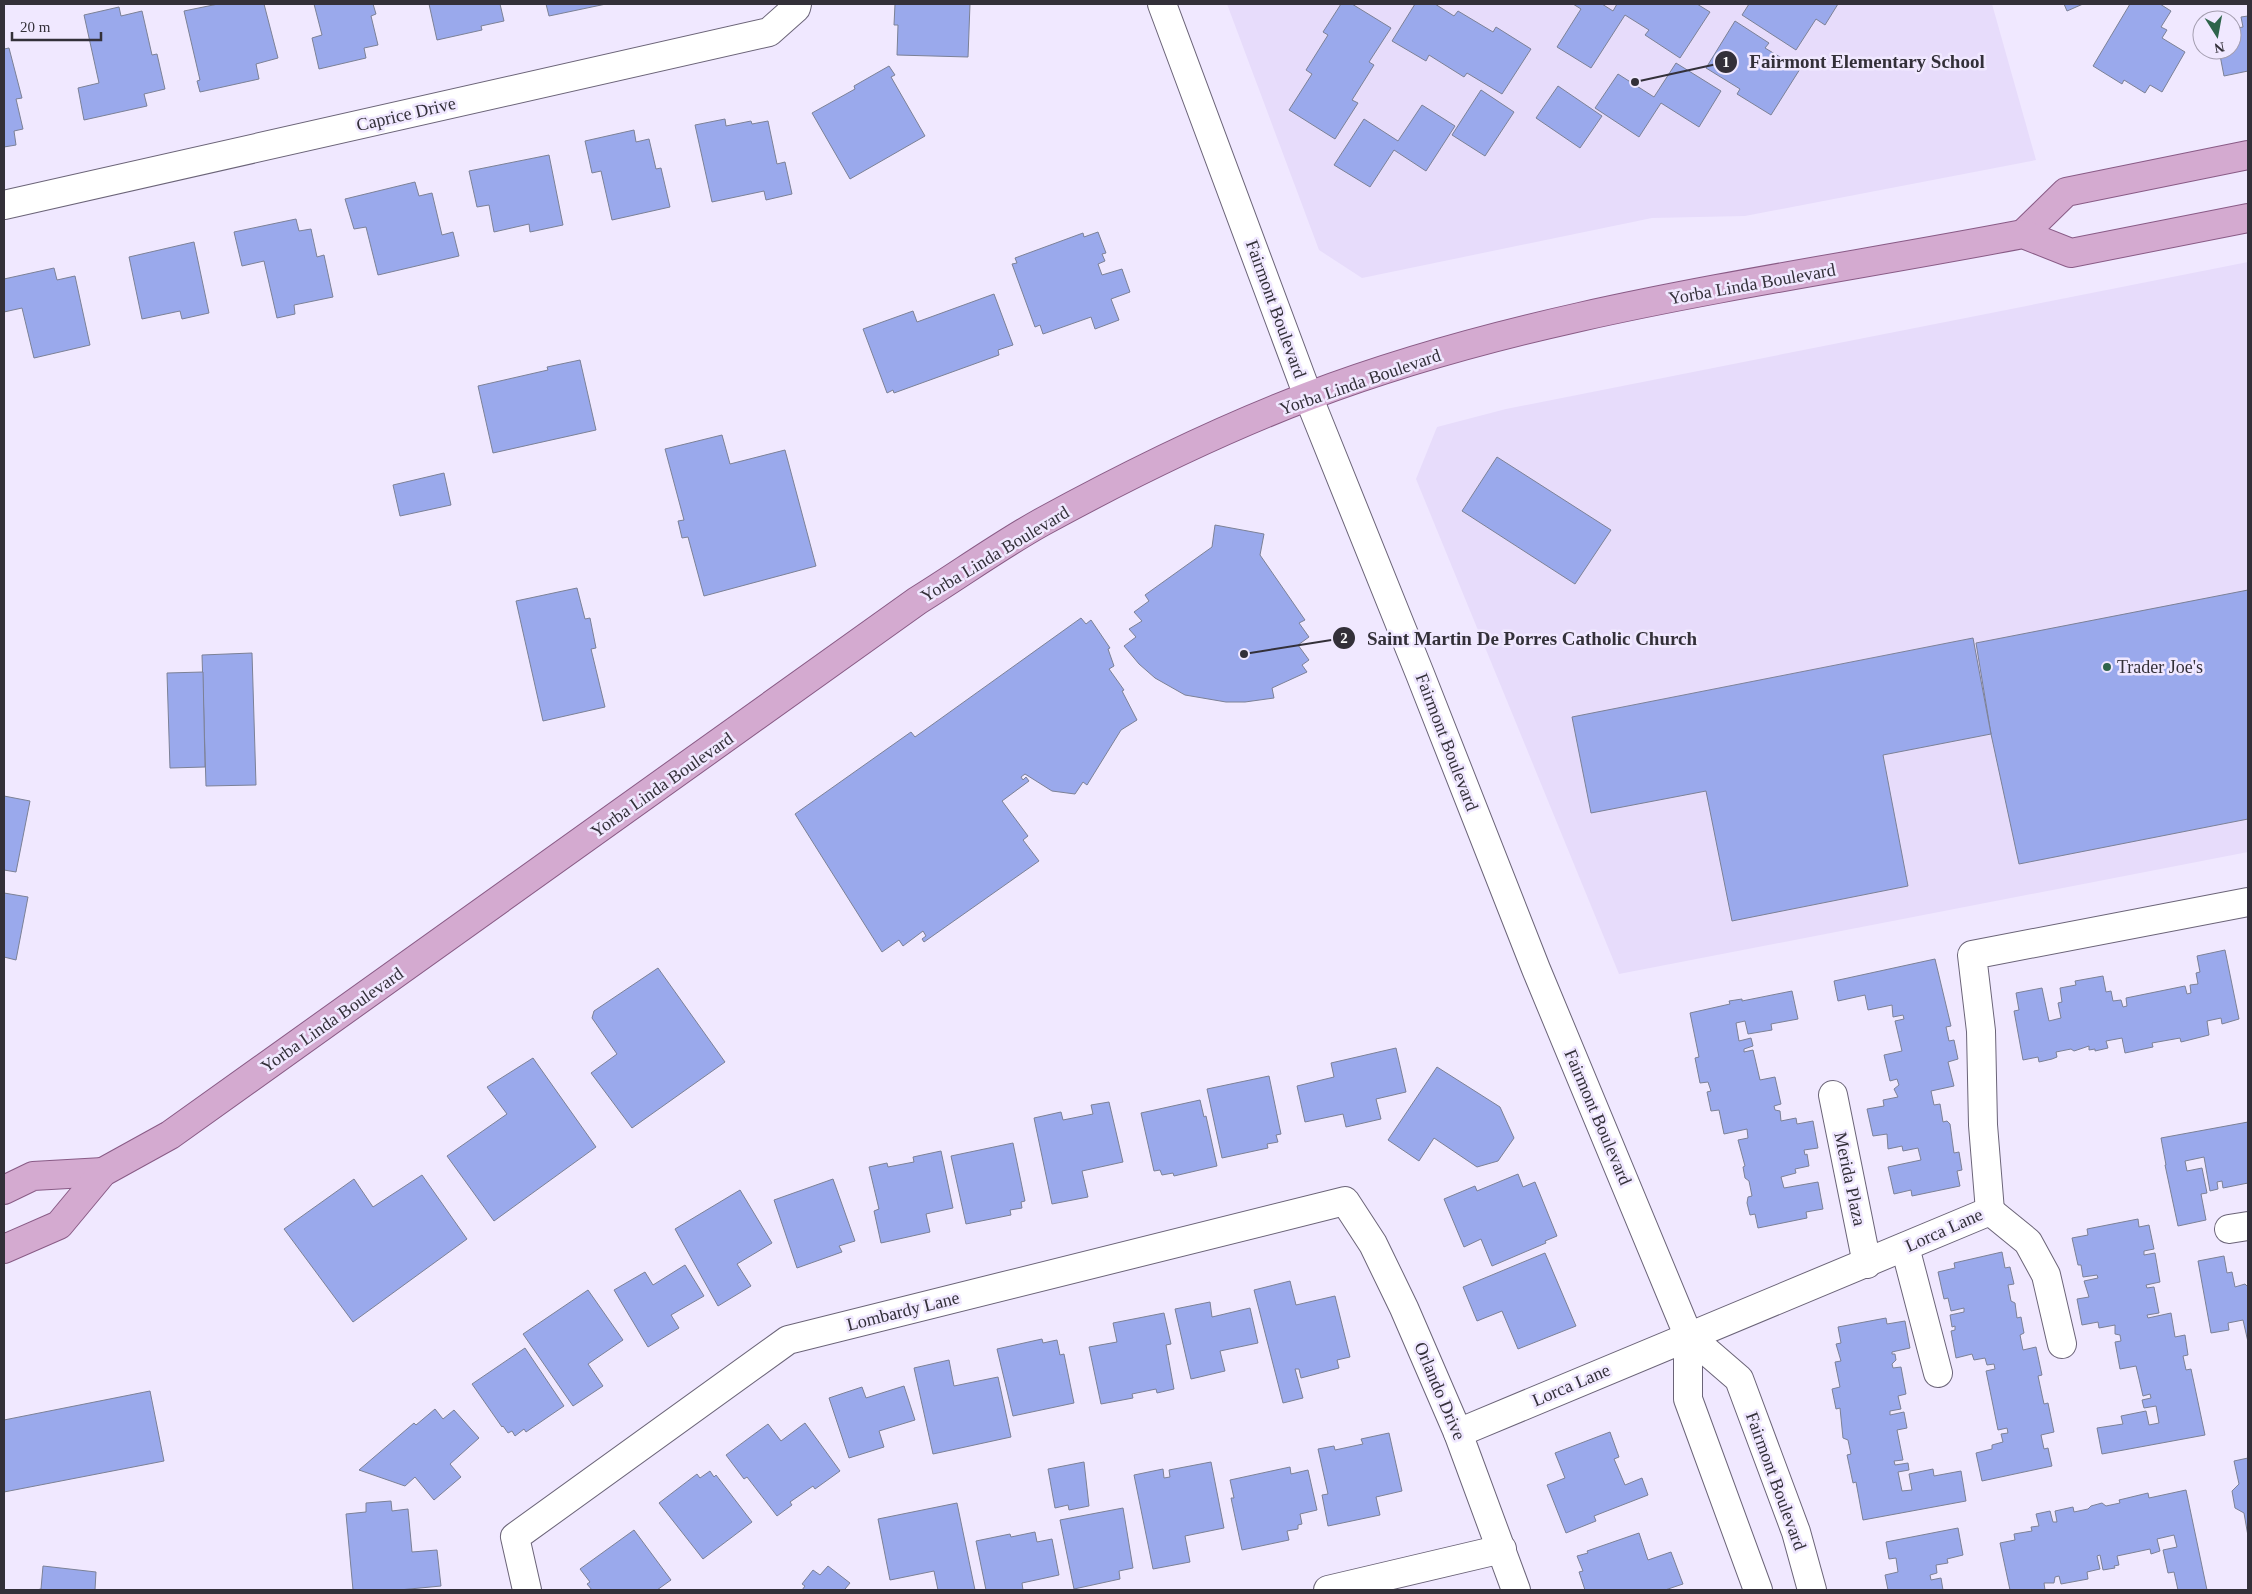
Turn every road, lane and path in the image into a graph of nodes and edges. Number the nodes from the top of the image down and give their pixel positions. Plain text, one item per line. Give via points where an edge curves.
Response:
1 (797, 4) edge
2 (1162, 4) edge
3 (2248, 155) edge
4 (4, 205) edge
5 (2248, 218) edge
6 (2023, 234) junction
7 (1308, 396) junction
8 (2248, 902) edge
9 (1833, 1095) dead end
10 (103, 1172) junction
11 (4, 1190) edge
12 (1345, 1200) joint
13 (1990, 1211) junction
14 (1906, 1247) junction
15 (4, 1249) edge
16 (1867, 1264) junction
17 (1688, 1335) junction
18 (2062, 1344) dead end
19 (1938, 1373) dead end
20 (1458, 1433) junction
21 (1502, 1549) junction
22 (527, 1590) edge
23 (1328, 1590) edge
24 (1516, 1590) edge
25 (1758, 1590) edge
26 (1812, 1590) edge

1 - 4 street, Caprice Drive via 769,32
2 - 7 street, Fairmont Boulevard
3 - 6 main road via 2066,192
5 - 6 main road via 2071,253
6 - 7 main road, Yorba Linda Boulevard via 1660,301 1522,330
7 - 10 main road, Yorba Linda Boulevard via 1176,453 1043,522 917,601 170,1135
7 - 17 street, Fairmont Boulevard via 1536,969
8 - 13 street, Lorca Lane via 1972,955 1981,1031 1983,1125
9 - 16 street, Merida Plaza
10 - 11 main road, Yorba Linda Boulevard via 33,1176
10 - 15 main road, Yorba Linda Boulevard via 59,1225
12 - 20 street, Orlando Drive via 1373,1244
12 - 22 street, Lombardy Lane via 788,1340 515,1537
13 - 14 street, Lorca Lane
13 - 18 street via 2028,1242 2046,1275
14 - 16 street, Lorca Lane
14 - 19 street
16 - 17 street, Lorca Lane
17 - 20 street, Lorca Lane
17 - 25 street, Fairmont Boulevard via 1688,1399
17 - 26 street, Fairmont Boulevard via 1739,1379 1796,1532
20 - 21 street, Orlando Drive
21 - 23 street
21 - 24 street, Orlando Drive

